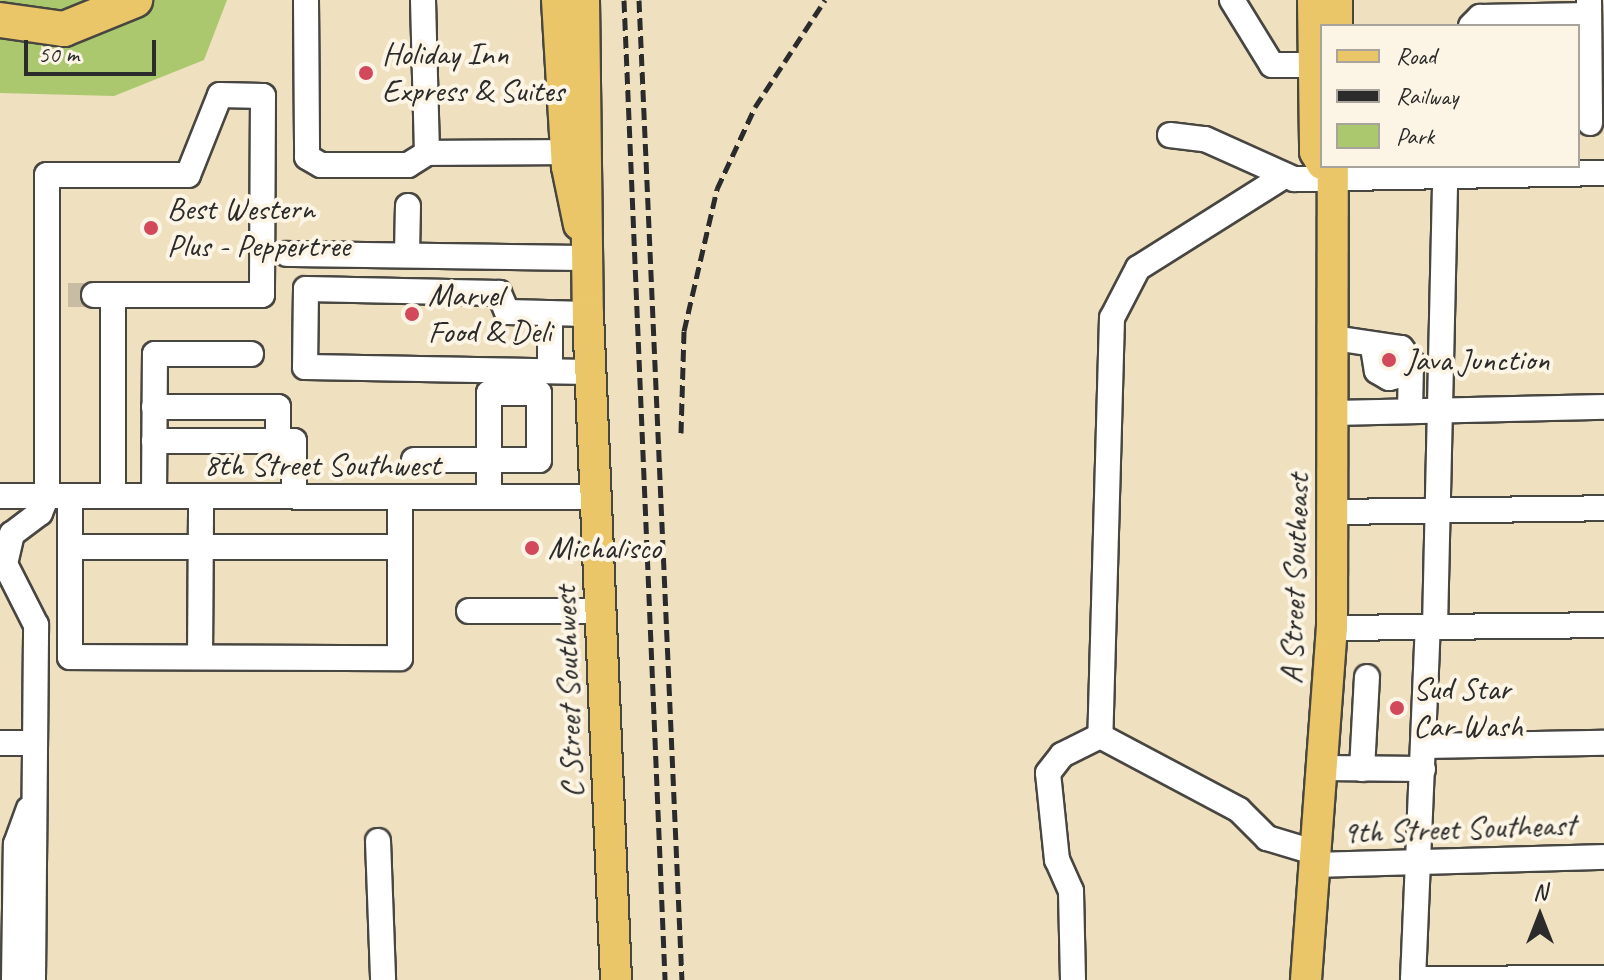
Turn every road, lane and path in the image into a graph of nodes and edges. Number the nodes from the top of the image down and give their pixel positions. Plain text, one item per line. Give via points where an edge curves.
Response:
1 (135, 0) edge
2 (306, 0) edge
3 (423, 0) edge
4 (557, 0) edge
5 (584, 0) edge
6 (1232, 0) edge
7 (1313, 0) edge
8 (1337, 0) edge
9 (1589, 7) edge
10 (0, 20) edge
11 (1337, 24) edge
12 (1473, 24) edge
13 (1314, 65) junction
14 (1597, 90) edge
15 (1591, 123) edge
16 (1170, 135) dead end
17 (565, 152) junction
18 (427, 153) junction
19 (1320, 159) edge
20 (1327, 169) edge
21 (1578, 170) edge
22 (1452, 173) edge
23 (1604, 173) edge
24 (1281, 178) junction
25 (408, 206) dead end
26 (407, 253) junction
27 (287, 254) dead end
28 (588, 258) junction
29 (550, 313) junction
30 (588, 314) junction
31 (1334, 338) junction
32 (251, 354) dead end
33 (550, 371) junction
34 (591, 372) junction
35 (154, 407) junction
36 (1604, 407) edge
37 (1410, 411) junction
38 (1442, 411) junction
39 (1335, 413) junction
40 (154, 441) junction
41 (278, 441) junction
42 (414, 460) dead end
43 (0, 496) edge
44 (59, 496) junction
45 (113, 496) junction
46 (154, 496) junction
47 (201, 496) junction
48 (294, 496) junction
49 (400, 497) junction
50 (489, 497) junction
51 (597, 497) junction
52 (1604, 508) edge
53 (1441, 511) junction
54 (1334, 512) junction
55 (6, 534) edge
56 (70, 547) junction
57 (201, 547) junction
58 (400, 547) junction
59 (469, 611) dead end
60 (602, 611) junction
61 (1604, 625) edge
62 (1431, 627) junction
63 (1332, 628) junction
64 (200, 657) junction
65 (1367, 677) dead end
66 (1100, 736) junction
67 (0, 743) edge
68 (34, 743) junction
69 (1604, 743) edge
70 (1423, 758) junction
71 (1323, 768) junction
72 (1362, 769) junction
73 (34, 800) junction
74 (378, 841) dead end
75 (1604, 857) edge
76 (1317, 859) junction
77 (1419, 863) junction
78 (1604, 978) edge
79 (1413, 979) edge
80 (14, 980) edge
81 (33, 980) edge
82 (383, 980) edge
83 (616, 980) edge
84 (1073, 980) edge
85 (1306, 980) edge

1 - 10 highway via 64,29
2 - 18 street via 307,157 321,165 408,165
3 - 18 street
4 - 17 main road, C Street Southwest
5 - 28 main road, C Street Southwest
6 - 13 street via 1272,65
7 - 13 main road, A Street Southeast
8 - 11 main road
9 - 12 street via 1480,17
9 - 14 street
13 - 19 main road, A Street Southeast via 1315,152
14 - 15 street
16 - 24 street via 1205,139
17 - 18 street
17 - 28 main road, C Street Southwest
20 - 22 street
20 - 24 street
20 - 31 main road, A Street Southeast
21 - 22 street
21 - 23 street
22 - 38 street
24 - 66 street via 1138,268 1112,318
25 - 26 street
26 - 27 street
26 - 28 street
28 - 30 main road, C Street Southwest
29 - 30 street
29 - 33 street
29 - 33 street via 507,312 499,293 306,289 305,367
30 - 34 main road, C Street Southwest
31 - 37 street via 1373,347 1377,371 1389,378 1409,373
31 - 39 main road, A Street Southeast
32 - 35 street via 155,354
33 - 34 street
34 - 51 main road, C Street Southwest
35 - 40 street
35 - 41 street via 278,407
36 - 38 street
37 - 38 street
37 - 39 street
38 - 53 street
39 - 54 main road, A Street Southeast
40 - 41 street
40 - 46 street
41 - 48 street via 294,441
42 - 50 street via 489,460
43 - 44 street, 8th Street Southwest
44 - 45 street, 8th Street Southwest
44 - 45 street via 58,295 47,175 188,175 220,95 263,96 262,295 104,295
44 - 55 street
44 - 56 street
45 - 46 street, 8th Street Southwest
46 - 47 street, 8th Street Southwest
47 - 48 street, 8th Street Southwest
47 - 57 street
48 - 49 street, 8th Street Southwest
49 - 50 street, 8th Street Southwest
49 - 58 street
50 - 51 street, 8th Street Southwest
51 - 60 main road, C Street Southwest
52 - 53 street
53 - 54 street
53 - 62 street
54 - 63 main road, A Street Southeast
55 - 68 street via 5,564 36,625
56 - 57 street
56 - 64 street via 70,657
57 - 58 street
57 - 64 street
58 - 64 street via 400,658
59 - 60 street
60 - 83 main road, C Street Southwest
61 - 62 street
62 - 63 street
62 - 70 street
63 - 71 main road, A Street Southeast
65 - 72 street
66 - 76 street, 9th Street Southeast via 1239,810 1267,838
66 - 84 street via 1062,755 1048,773 1057,860 1071,891
67 - 68 street
68 - 73 street
69 - 70 street
70 - 72 street
70 - 77 street
71 - 72 street
71 - 76 main road, A Street Southeast
73 - 80 street via 16,844
73 - 81 street
74 - 82 street
75 - 77 street, 9th Street Southeast
76 - 77 street, 9th Street Southeast
76 - 85 main road, A Street Southeast
77 - 79 street
78 - 79 street

